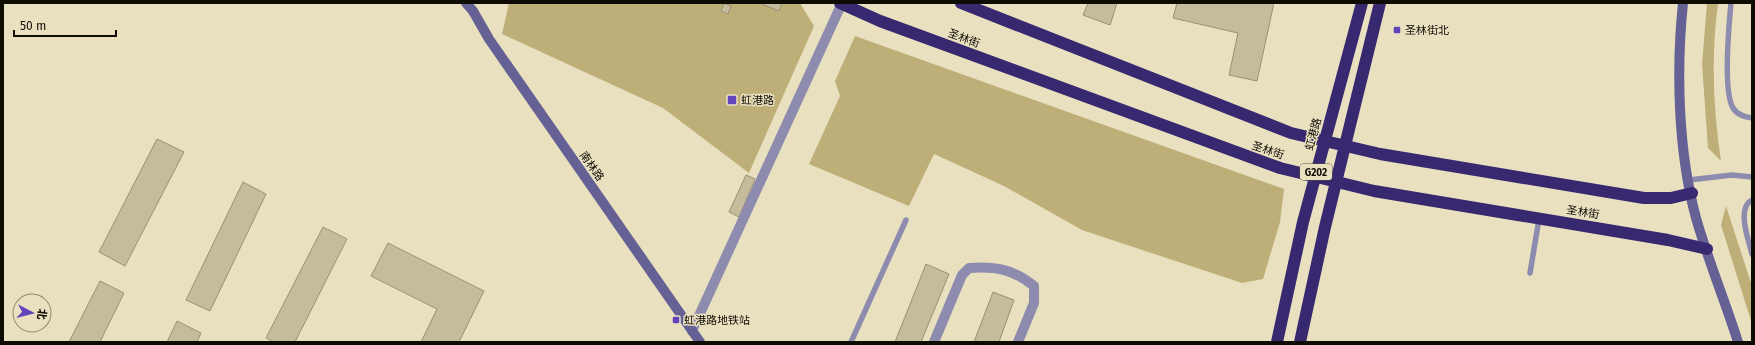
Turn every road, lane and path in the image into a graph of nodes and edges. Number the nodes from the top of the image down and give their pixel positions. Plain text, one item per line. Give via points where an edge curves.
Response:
1 (466, 3) edge
2 (841, 3) edge
3 (961, 3) edge
4 (1362, 3) edge
5 (1380, 3) edge
6 (1683, 3) edge
7 (1731, 3) edge
8 (1752, 118) edge
9 (1325, 141) junction
10 (1344, 145) junction
11 (1315, 177) junction
12 (1752, 177) edge
13 (1689, 180) junction
14 (1336, 182) junction
15 (1692, 193) junction
16 (1752, 200) edge
17 (1539, 218) junction
18 (906, 220) dead end
19 (1707, 249) junction
20 (1752, 254) edge
21 (1530, 273) dead end
22 (692, 331) junction
23 (700, 342) edge
24 (851, 342) edge
25 (934, 342) edge
26 (1018, 342) edge
27 (1277, 342) edge
28 (1300, 342) edge
29 (1738, 342) edge

1 - 22 street, 南林路
2 - 11 highway, 圣林街 via 880,21 1214,144 1280,168
2 - 22 street
3 - 9 highway via 1291,133
4 - 9 highway, 虹港路 / G202
5 - 10 highway, G202
6 - 13 street via 1680,74 1682,148
7 - 8 lane via 1728,73 1730,100 1738,113
9 - 10 highway
9 - 11 highway, 虹港路 / G202
10 - 14 highway, G202
10 - 15 highway via 1387,155 1644,198 1671,198
11 - 14 highway, 圣林街
11 - 27 highway, 虹港路 / G202
12 - 13 lane via 1732,175
13 - 15 street
14 - 17 highway, 圣林街 via 1374,191
14 - 28 highway, G202
15 - 19 street via 1696,217
16 - 20 lane via 1746,207 1744,219
17 - 19 highway, 圣林街
17 - 21 lane
18 - 24 lane
19 - 29 street
22 - 23 street, 南林路
25 - 26 street via 962,275 969,268 981,267 1005,270 1021,276 1034,286 1034,303

